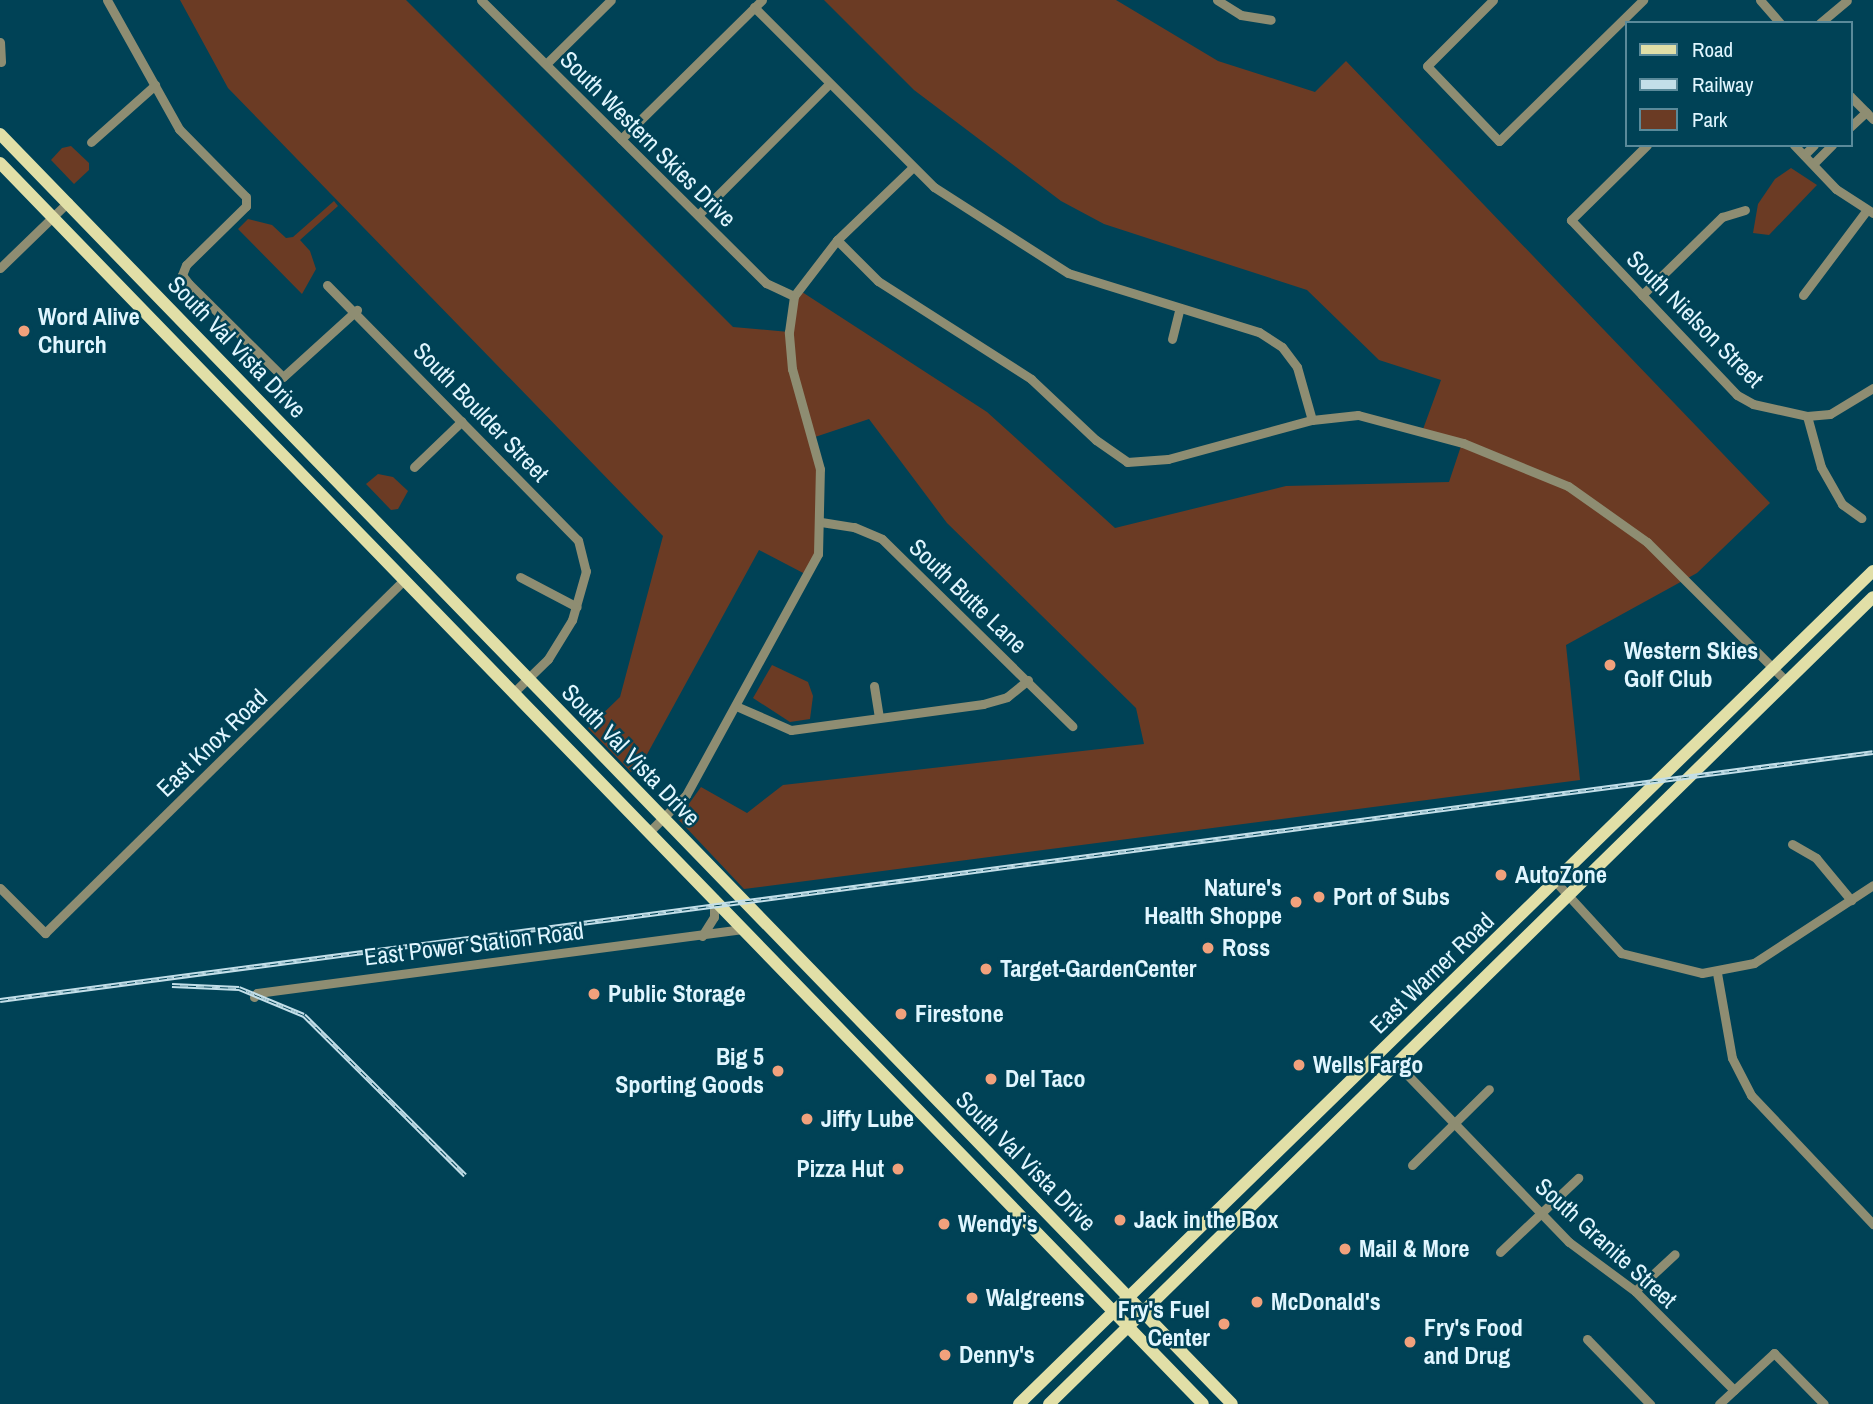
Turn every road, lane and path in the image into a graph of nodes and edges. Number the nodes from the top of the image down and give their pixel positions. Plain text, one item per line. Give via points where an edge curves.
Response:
1 (107, 0) edge
2 (481, 0) edge
3 (611, 0) edge
4 (1217, 0) edge
5 (1493, 0) edge
6 (1643, 0) edge
7 (1760, 0) edge
8 (1847, 0) edge
9 (758, 3) edge
10 (1271, 20) dead end
11 (1778, 21) edge
12 (1822, 21) edge
13 (0, 42) edge
14 (1, 62) edge
15 (546, 64) junction
16 (830, 84) junction
17 (155, 85) junction
18 (1853, 103) edge
19 (1869, 115) edge
20 (1852, 126) edge
21 (0, 134) edge
22 (621, 139) junction
23 (91, 142) dead end
24 (1645, 147) edge
25 (1796, 147) edge
26 (1812, 147) edge
27 (1830, 147) edge
28 (1804, 155) junction
29 (0, 163) edge
30 (1813, 164) junction
31 (912, 168) junction
32 (68, 202) junction
33 (1745, 210) dead end
34 (1870, 212) edge
35 (698, 215) junction
36 (53, 216) junction
37 (837, 240) junction
38 (0, 268) edge
39 (327, 285) dead end
40 (1642, 295) junction
41 (1803, 295) dead end
42 (794, 296) junction
43 (1180, 308) junction
44 (356, 310) junction
45 (1172, 339) dead end
46 (1873, 388) edge
47 (1807, 416) junction
48 (462, 421) junction
49 (1312, 421) junction
50 (414, 467) dead end
51 (1861, 518) dead end
52 (821, 522) junction
53 (1873, 571) edge
54 (520, 578) dead end
55 (404, 580) junction
56 (1873, 597) edge
57 (577, 607) junction
58 (1774, 668) junction
59 (528, 678) junction
60 (1028, 680) junction
61 (1787, 682) junction
62 (874, 687) dead end
63 (514, 692) junction
64 (736, 706) junction
65 (879, 718) junction
66 (1072, 726) dead end
67 (663, 817) junction
68 (649, 831) junction
69 (1792, 844) dead end
70 (1555, 881) junction
71 (1873, 885) edge
72 (0, 888) edge
73 (1569, 895) junction
74 (714, 898) junction
75 (1852, 900) junction
76 (743, 929) junction
77 (702, 936) junction
78 (785, 943) junction
79 (1492, 943) junction
80 (770, 957) junction
81 (1505, 957) junction
82 (1717, 973) junction
83 (254, 997) dead end
84 (1436, 998) junction
85 (1396, 1063) junction
86 (1489, 1090) dead end
87 (932, 1096) junction
88 (918, 1109) junction
89 (1455, 1124) junction
90 (1292, 1138) junction
91 (1307, 1152) junction
92 (1412, 1165) dead end
93 (1578, 1178) dead end
94 (1541, 1213) junction
95 (1871, 1218) edge
96 (1500, 1252) dead end
97 (1675, 1254) dead end
98 (1635, 1291) junction
99 (1129, 1296) junction
100 (1113, 1311) junction
101 (1144, 1312) junction
102 (1129, 1327) junction
103 (1587, 1339) dead end
104 (1734, 1390) junction
105 (1019, 1404) edge
106 (1049, 1404) edge
107 (1203, 1404) edge
108 (1233, 1404) edge
109 (1650, 1404) edge
110 (1719, 1404) edge
111 (1824, 1404) edge

1 - 17 street
2 - 15 street, South Western Skies Drive
3 - 15 street
4 - 10 street via 1241,15
5 - 6 street via 1427,66 1499,141
7 - 11 street
8 - 12 street
9 - 16 street
9 - 22 street
13 - 14 street
15 - 22 street, South Western Skies Drive
16 - 31 street
16 - 35 street
17 - 23 street
17 - 44 street via 179,129 246,197 246,206 186,265 182,275 283,377
18 - 19 street
19 - 20 street
21 - 32 main road, South Val Vista Drive
22 - 35 street, South Western Skies Drive
24 - 40 street, South Nielson Street via 1571,220
25 - 28 street
26 - 28 street
27 - 30 street
28 - 30 street
29 - 36 main road, South Val Vista Drive
30 - 34 street
31 - 37 street
31 - 43 street via 1068,273
32 - 36 street
32 - 59 main road, South Val Vista Drive
33 - 40 street via 1722,217
34 - 41 street
35 - 42 street, South Western Skies Drive via 766,283
36 - 38 street
36 - 55 main road, South Val Vista Drive
37 - 42 street
37 - 49 street via 878,281 1031,379 1096,440 1127,462 1168,459
39 - 44 street, South Boulder Street
40 - 47 street, South Nielson Street via 1737,395 1770,411
42 - 52 street via 789,332 792,369 820,470
43 - 45 street
43 - 49 street via 1259,332 1282,347 1297,367
44 - 48 street, South Boulder Street
46 - 47 street via 1830,414
47 - 51 street via 1821,467 1842,504
48 - 50 street
48 - 57 street, South Boulder Street via 578,540 586,572
49 - 58 street via 1358,415 1462,443 1568,486 1647,542
52 - 60 street, South Butte Lane via 854,527 882,539
52 - 64 street via 818,554
53 - 58 main road, East Warner Road
54 - 57 street
55 - 63 main road, South Val Vista Drive
55 - 72 street, East Knox Road via 45,933
56 - 61 main road, East Warner Road
57 - 59 street via 555,650
58 - 61 street
58 - 70 main road, East Warner Road
59 - 63 street
59 - 67 main road, South Val Vista Drive
60 - 65 street via 1007,697 983,704
60 - 66 street, South Butte Lane
61 - 73 main road, East Warner Road
62 - 65 street
63 - 68 main road, South Val Vista Drive
64 - 65 street via 791,730
64 - 67 street via 686,794
67 - 68 street
67 - 78 main road, South Val Vista Drive
68 - 74 main road, South Val Vista Drive
69 - 75 street via 1815,858
70 - 73 street
70 - 79 main road, East Warner Road
71 - 75 street
73 - 81 main road, East Warner Road
73 - 82 street via 1621,953 1669,969
74 - 76 main road, South Val Vista Drive
74 - 77 street via 715,917
75 - 82 street via 1771,953
76 - 77 street, East Power Station Road
76 - 80 main road, South Val Vista Drive
77 - 83 street, East Power Station Road via 361,978
78 - 80 main road
78 - 87 main road, South Val Vista Drive
79 - 81 main road
79 - 84 main road, East Warner Road
80 - 88 main road, South Val Vista Drive
81 - 85 main road, East Warner Road
82 - 95 street via 1732,1058 1751,1095
84 - 85 main road via 1395,1050
84 - 90 main road, East Warner Road
85 - 89 street, South Granite Street
85 - 91 main road, East Warner Road
86 - 89 street
87 - 88 main road
87 - 99 main road, South Val Vista Drive
88 - 100 main road, South Val Vista Drive
89 - 92 street
89 - 94 street, South Granite Street
90 - 91 main road
90 - 99 main road, East Warner Road
91 - 101 main road, East Warner Road
93 - 94 street
94 - 96 street
94 - 98 street, South Granite Street via 1579,1251
97 - 98 street
98 - 104 street, South Granite Street
99 - 100 main road, East Warner Road
99 - 101 main road, South Val Vista Drive
100 - 102 main road, South Val Vista Drive
100 - 105 main road, East Warner Road
101 - 102 main road, East Warner Road
101 - 108 main road, South Val Vista Drive
102 - 106 main road, East Warner Road
102 - 107 main road, South Val Vista Drive
103 - 109 street
104 - 110 street
104 - 111 street via 1774,1353

